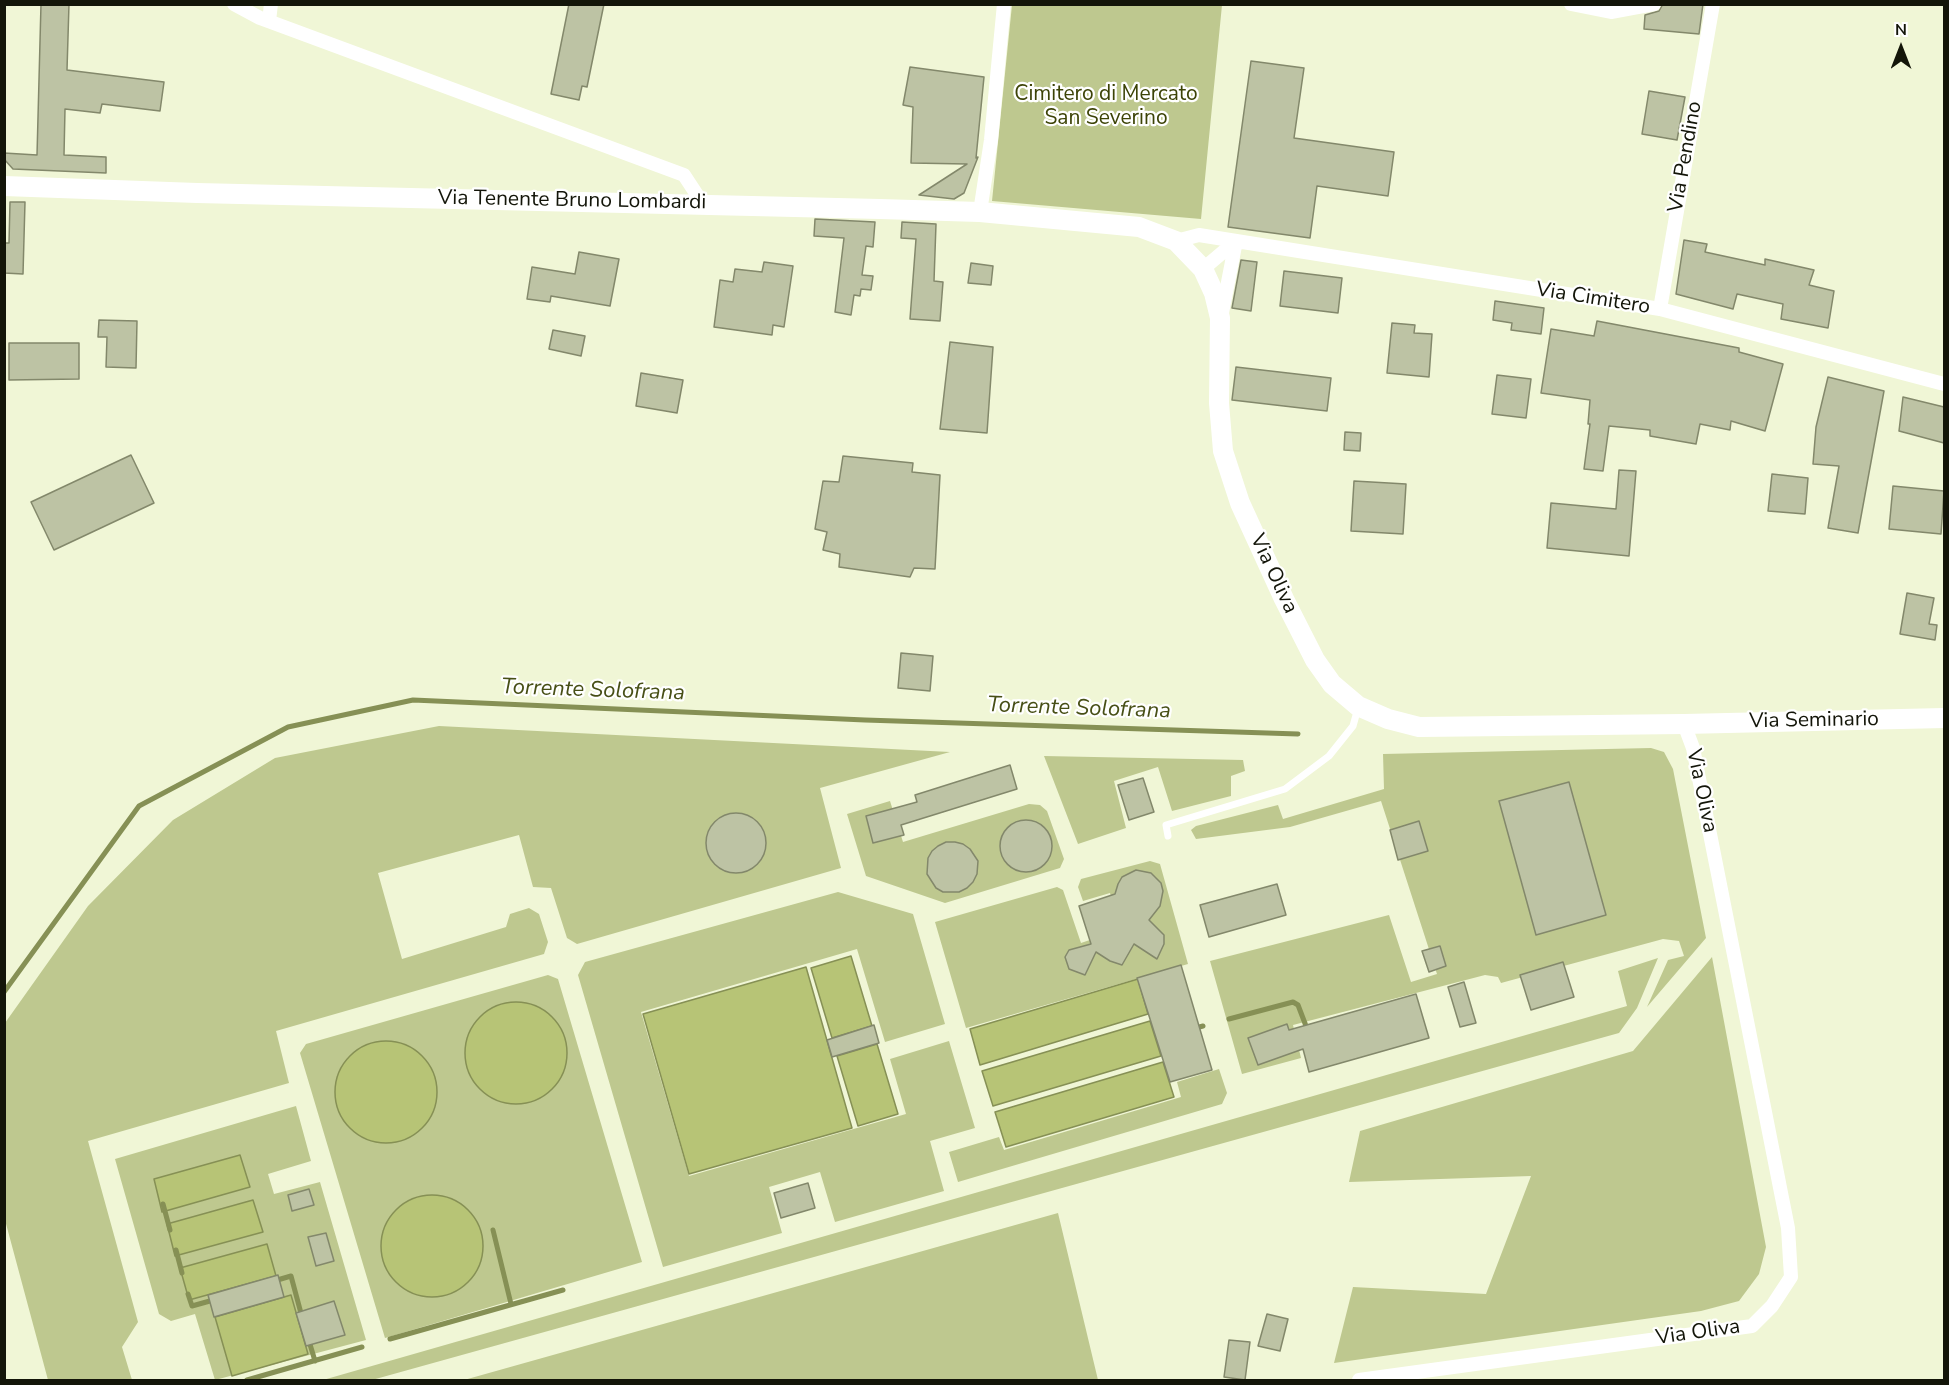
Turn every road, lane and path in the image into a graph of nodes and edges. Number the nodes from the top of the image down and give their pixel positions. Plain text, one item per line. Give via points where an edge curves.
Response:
1 (234, 4) edge
2 (271, 4) edge
3 (1004, 4) edge
4 (1571, 4) edge
5 (1654, 4) edge
6 (1713, 4) edge
7 (269, 21) junction
8 (4, 186) edge
9 (704, 204) junction
10 (980, 212) junction
11 (1139, 227) joint
12 (1176, 241) junction
13 (1236, 241) junction
14 (1203, 269) junction
15 (1660, 309) junction
16 (1220, 318) junction
17 (1944, 384) edge
18 (1358, 705) junction
19 (1944, 718) edge
20 (1684, 724) junction
21 (1168, 836) dead end
22 (1359, 1380) edge

1 - 7 street
2 - 7 street
3 - 10 street
4 - 5 street via 1611,12
6 - 15 street, Via Pendino
7 - 9 street via 684,175
8 - 9 main road, Via Tenente Bruno Lombardi
9 - 10 main road, Via Tenente Bruno Lombardi
10 - 11 main road, Via Tenente Bruno Lombardi
11 - 12 main road, Via Oliva
12 - 13 street, Via Cimitero via 1199,235
12 - 14 main road, Via Oliva
13 - 14 street
13 - 15 street, Via Cimitero
13 - 16 street
14 - 16 main road, Via Oliva
15 - 17 street, Via Cimitero
16 - 18 main road, Via Oliva via 1223,451 1240,503 1315,660 1332,684
18 - 20 main road, Via Oliva via 1419,727
18 - 21 lane via 1353,726 1329,756 1285,789 1166,825
19 - 20 main road, Via Seminario
20 - 22 street, Via Oliva via 1693,747 1786,1216 1791,1277 1772,1306 1752,1326

